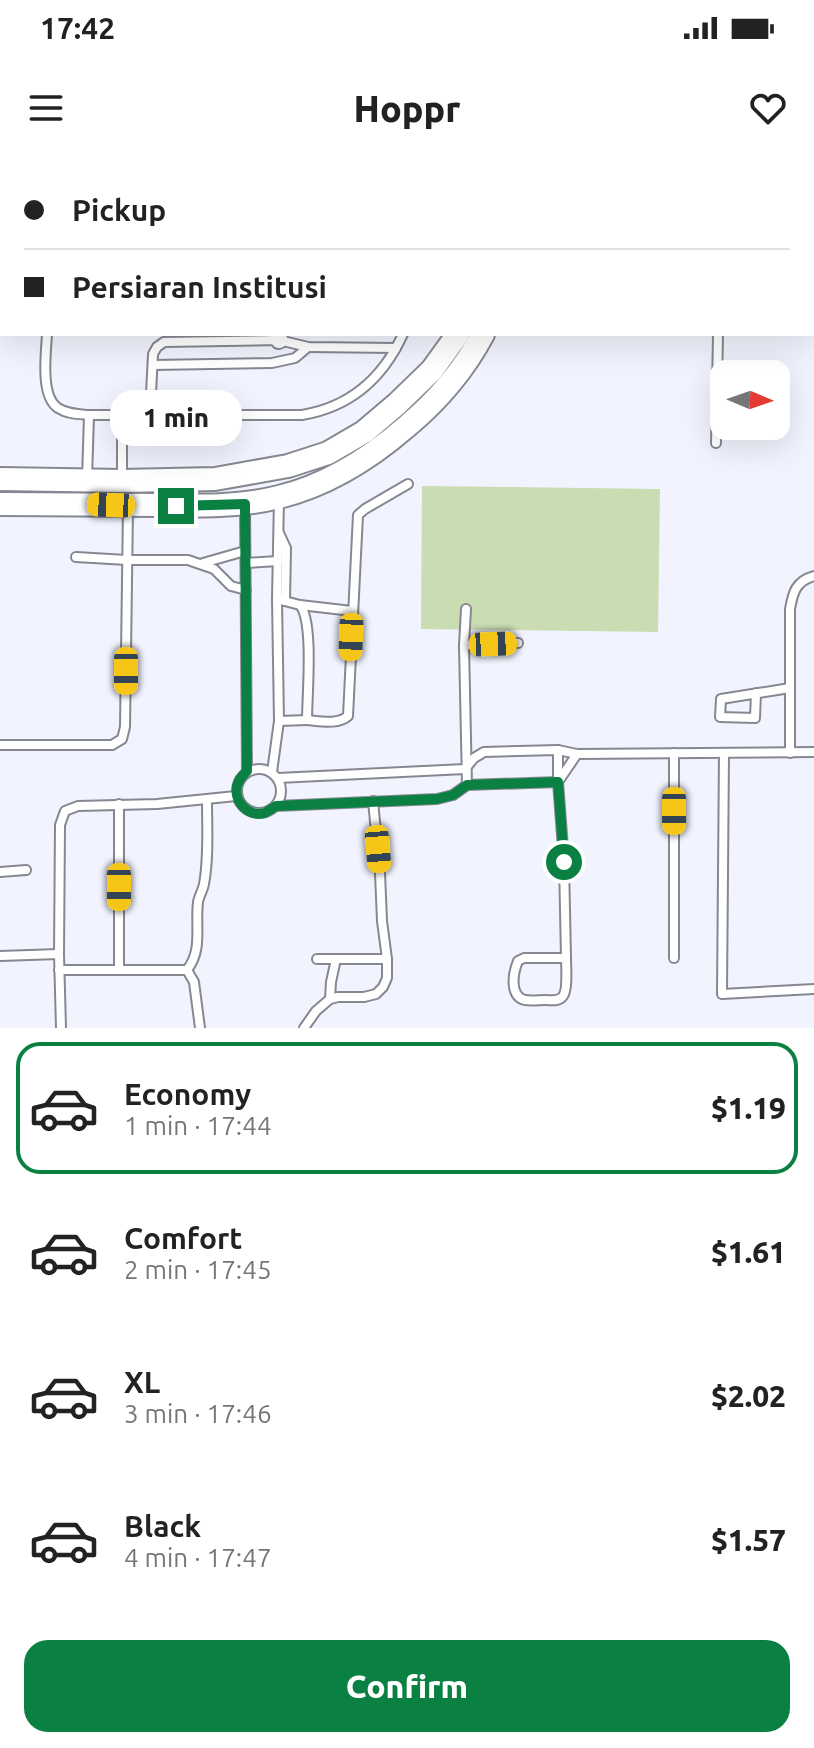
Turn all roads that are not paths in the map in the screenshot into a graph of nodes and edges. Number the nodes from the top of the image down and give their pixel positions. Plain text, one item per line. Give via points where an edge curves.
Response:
1 (47, 336) edge
2 (402, 336) edge
3 (457, 336) edge
4 (482, 336) edge
5 (718, 336) edge
6 (278, 337) edge
7 (308, 347) junction
8 (396, 348) junction
9 (153, 365) junction
10 (122, 414) junction
11 (150, 414) junction
12 (89, 415) junction
13 (716, 443) dead end
14 (0, 479) edge
15 (87, 480) junction
16 (122, 481) junction
17 (408, 484) dead end
18 (280, 497) junction
19 (0, 504) edge
20 (245, 504) junction
21 (128, 505) junction
22 (278, 532) junction
23 (245, 551) junction
24 (76, 557) dead end
25 (127, 560) junction
26 (278, 561) junction
27 (202, 563) junction
28 (246, 563) junction
29 (814, 576) edge
30 (246, 590) junction
31 (281, 600) junction
32 (300, 605) junction
33 (466, 609) dead end
34 (352, 611) junction
35 (518, 643) dead end
36 (464, 645) junction
37 (790, 688) junction
38 (756, 693) junction
39 (307, 720) junction
40 (279, 721) junction
41 (0, 745) edge
42 (558, 750) junction
43 (814, 752) edge
44 (674, 753) junction
45 (724, 753) junction
46 (790, 753) junction
47 (577, 754) junction
48 (465, 769) junction
49 (247, 771) junction
50 (275, 775) junction
51 (558, 782) junction
52 (467, 785) junction
53 (236, 796) junction
54 (207, 800) junction
55 (373, 801) junction
56 (119, 804) junction
57 (276, 806) junction
58 (26, 870) dead end
59 (0, 872) edge
60 (59, 954) junction
61 (0, 956) edge
62 (566, 958) junction
63 (674, 958) dead end
64 (317, 959) dead end
65 (336, 959) junction
66 (387, 959) junction
67 (59, 970) junction
68 (119, 970) junction
69 (187, 970) junction
70 (814, 989) edge
71 (330, 999) junction
72 (61, 1028) edge
73 (200, 1028) edge
74 (304, 1028) edge

1 - 12 lane via 51,402 60,410
2 - 8 lane
3 - 16 street via 397,404 328,453 215,479
4 - 18 street via 448,386 381,448 347,471
5 - 13 lane
6 - 7 lane
6 - 9 lane via 164,342 153,354
7 - 8 lane
7 - 9 lane via 295,358 272,363
8 - 11 lane via 361,390 324,411
9 - 11 lane
10 - 11 lane
10 - 12 lane
10 - 16 lane
12 - 15 lane
14 - 15 street
15 - 16 street
17 - 34 lane via 358,515
18 - 20 street
18 - 22 lane
19 - 21 street
20 - 21 street
20 - 23 lane
21 - 25 lane
22 - 26 lane
22 - 31 lane via 286,548
23 - 27 lane
23 - 28 lane
24 - 25 lane
25 - 27 lane
25 - 41 lane via 122,739 112,745
26 - 28 lane
26 - 31 lane
27 - 30 lane via 231,586
28 - 30 lane
29 - 37 lane via 798,583 792,594
30 - 49 lane
31 - 32 lane
31 - 40 lane
32 - 34 lane
32 - 39 lane via 308,630
33 - 36 lane
34 - 39 lane via 348,716 336,722
35 - 36 lane
36 - 48 lane
37 - 38 lane
37 - 46 lane
38 - 38 lane via 721,699 720,717 755,718
39 - 40 lane
40 - 50 lane
42 - 47 lane
42 - 48 lane via 484,752
42 - 51 lane
43 - 46 lane
44 - 45 lane
44 - 47 lane
44 - 63 lane
45 - 46 lane
45 - 70 lane via 722,994
47 - 51 lane
48 - 50 lane
48 - 52 lane
49 - 50 lane via 260,768
49 - 53 lane
50 - 57 lane via 282,792
51 - 52 lane
51 - 62 lane
52 - 55 lane via 437,799
53 - 54 lane
53 - 57 lane via 253,813
54 - 56 lane
54 - 69 lane via 196,956
55 - 57 lane
55 - 66 lane
56 - 60 lane via 65,811 60,825
56 - 68 lane
58 - 59 lane
60 - 61 lane
60 - 67 lane
62 - 62 lane via 518,961 517,995 524,1000 558,1000 566,991
64 - 65 lane
65 - 66 lane
65 - 71 lane
66 - 71 lane via 387,978 376,994
67 - 68 lane
67 - 72 lane
68 - 69 lane
69 - 73 lane via 194,982
71 - 74 lane

